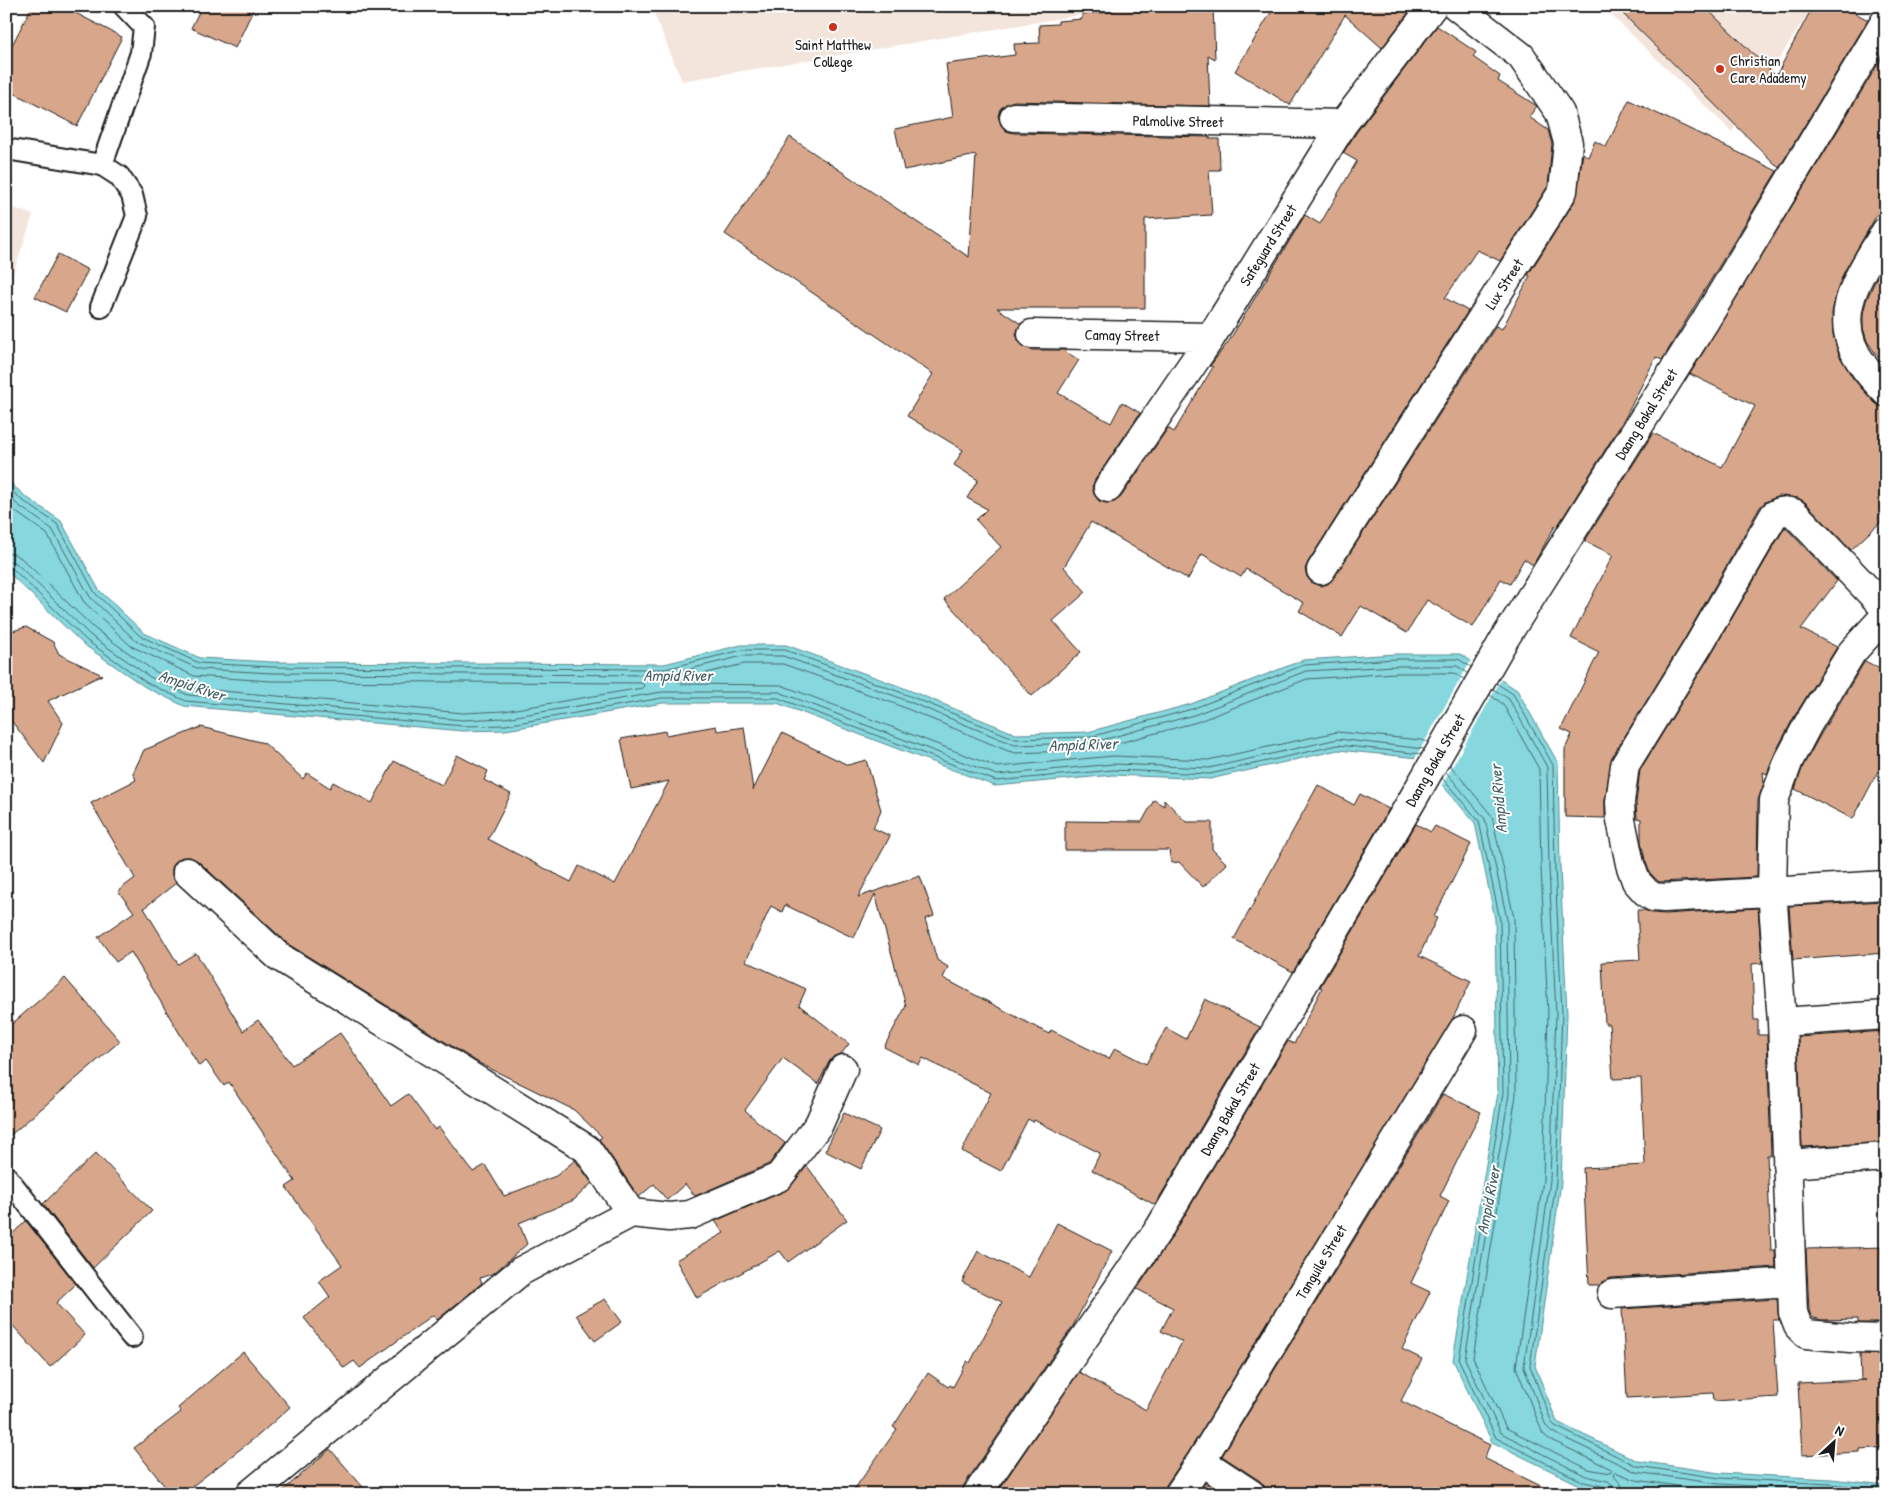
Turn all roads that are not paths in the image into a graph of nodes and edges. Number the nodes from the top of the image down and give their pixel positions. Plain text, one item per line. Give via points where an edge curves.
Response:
1 (124, 6) edge
2 (1433, 6) edge
3 (1456, 6) edge
4 (1886, 20) edge
5 (1014, 117) dead end
6 (1343, 124) junction
7 (6, 149) edge
8 (102, 165) junction
9 (1886, 231) edge
10 (101, 307) dead end
11 (1032, 334) dead end
12 (1211, 336) junction
13 (1886, 392) edge
14 (1108, 488) dead end
15 (1320, 570) dead end
16 (1886, 609) edge
17 (1886, 615) edge
18 (187, 872) dead end
19 (1886, 885) edge
20 (1772, 891) junction
21 (1886, 1014) edge
22 (1782, 1022) junction
23 (1463, 1030) dead end
24 (843, 1069) dead end
25 (1886, 1157) edge
26 (1787, 1164) junction
27 (6, 1176) edge
28 (631, 1213) junction
29 (1791, 1282) junction
30 (1612, 1294) dead end
31 (132, 1337) dead end
32 (1886, 1340) edge
33 (1201, 1461) junction
34 (250, 1494) edge
35 (977, 1494) edge
36 (1179, 1494) edge
37 (1251, 1494) edge

1 - 8 lane via 144,28 141,53
2 - 6 street, Safeguard Street
3 - 15 street, Lux Street via 1521,56 1560,114 1568,143 1563,190
4 - 35 street, Daang Bakal Street via 1705,321 1505,638 1159,1229
5 - 6 street, Palmolive Street
6 - 12 street, Safeguard Street
7 - 8 lane
8 - 10 lane via 119,176 132,195 137,216
9 - 13 street via 1863,269 1846,312 1847,329 1862,365
11 - 12 street, Camay Street
12 - 14 street, Safeguard Street
16 - 20 street via 1794,513 1779,512 1769,522 1702,640 1625,765 1620,802 1622,832 1636,881 1646,892 1664,898
17 - 20 street via 1852,652 1789,760 1774,800
18 - 28 street via 278,956 586,1149
19 - 20 street
20 - 22 street
21 - 22 street
22 - 26 street
23 - 33 street, Tanguile Street
24 - 28 street via 819,1124 779,1177 690,1215
25 - 26 street
26 - 29 street
27 - 31 lane
28 - 34 street via 521,1271
29 - 30 street
29 - 32 street via 1793,1313 1798,1326 1806,1334
33 - 36 street, Tanguile Street
33 - 37 street

